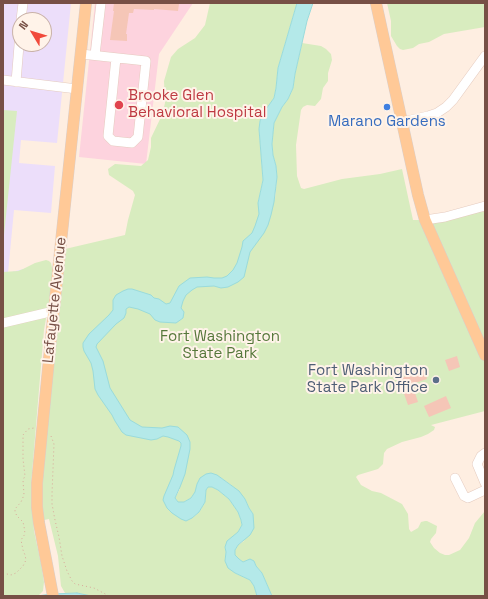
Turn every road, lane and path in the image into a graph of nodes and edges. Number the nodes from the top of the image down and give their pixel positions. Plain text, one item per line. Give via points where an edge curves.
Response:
1 (86, 3) edge
2 (101, 3) edge
3 (376, 3) edge
4 (18, 52) edge
5 (81, 54) junction
6 (96, 55) junction
7 (485, 56) edge
8 (116, 58) junction
9 (3, 80) edge
10 (16, 82) junction
11 (77, 89) junction
12 (402, 122) junction
13 (485, 206) edge
14 (425, 220) junction
15 (54, 311) junction
16 (3, 323) edge
17 (485, 355) edge
18 (37, 429) dead end
19 (49, 434) dead end
20 (485, 453) edge
21 (455, 478) dead end
22 (485, 483) edge
23 (485, 490) edge
24 (3, 573) edge
25 (52, 593) edge
26 (109, 596) edge

1 - 5 main road, Lafayette Avenue
2 - 6 street
3 - 12 main road
4 - 10 street
5 - 6 street
5 - 11 main road, Lafayette Avenue
6 - 8 street
7 - 12 street via 446,107 437,113
8 - 8 street via 146,61 138,138 132,143 113,141 108,136
9 - 10 street
10 - 11 street
11 - 15 main road, Lafayette Avenue
12 - 14 main road
13 - 14 street
14 - 17 main road
15 - 16 street
15 - 25 main road, Lafayette Avenue via 37,495 39,523
18 - 24 path via 28,429 23,435 24,495 15,509 24,526 25,534 21,540 26,560 16,573
19 - 26 path via 54,444 53,511 66,572 75,584 94,588
20 - 22 street via 477,464
21 - 23 street via 464,496 468,498

